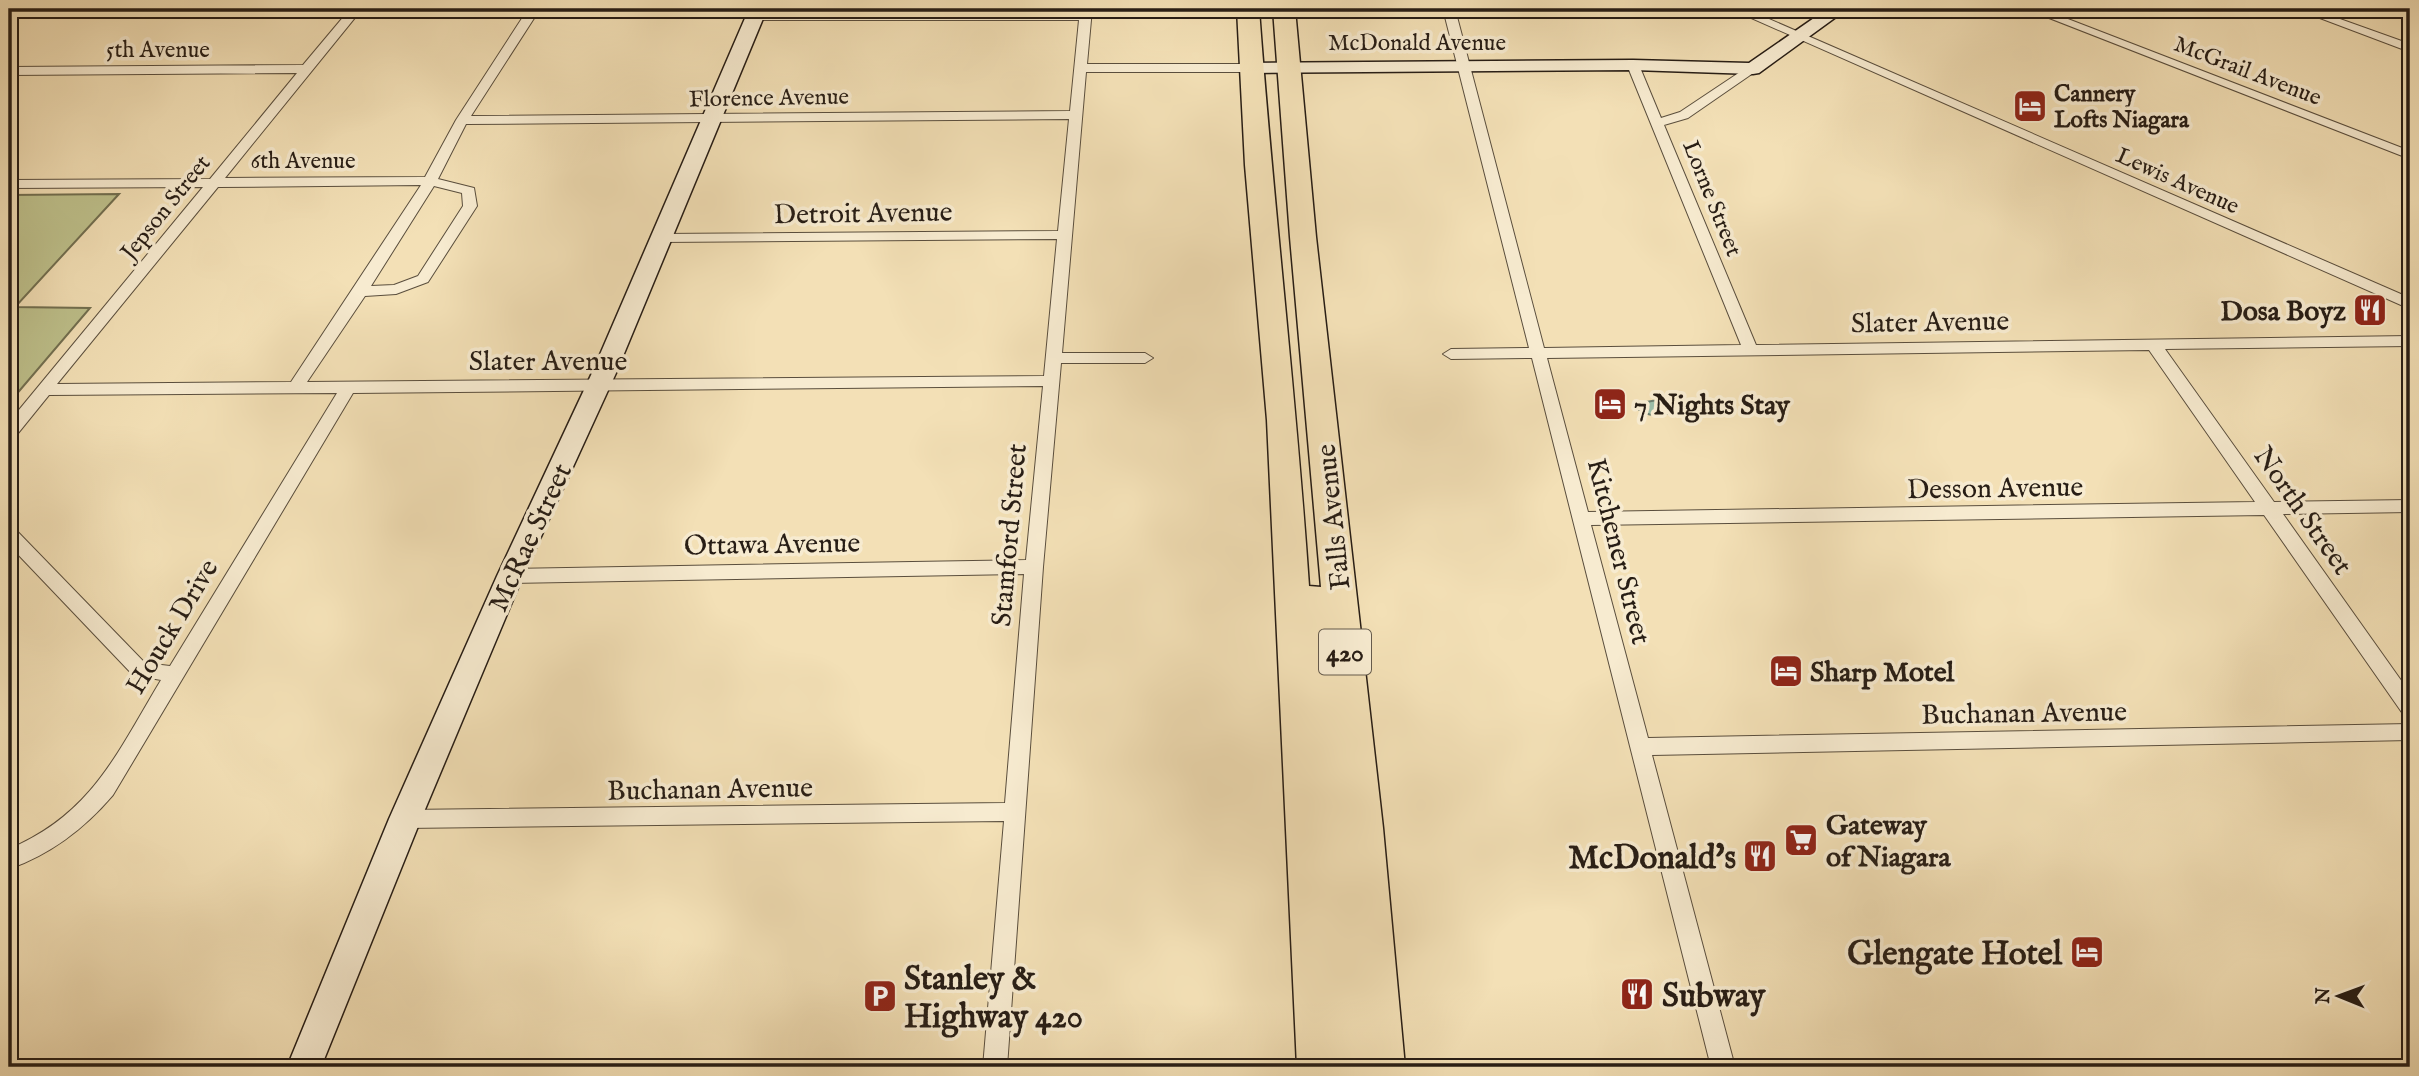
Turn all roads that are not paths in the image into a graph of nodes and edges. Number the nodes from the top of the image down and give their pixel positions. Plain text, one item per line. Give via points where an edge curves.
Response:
1 (356, 9) edge
2 (534, 9) edge
3 (1248, 9) edge
4 (1284, 9) edge
5 (1448, 9) edge
6 (1737, 9) edge
7 (1838, 9) edge
8 (2032, 9) edge
9 (2302, 9) edge
10 (1086, 13) edge
11 (756, 14) edge
12 (1798, 36) junction
13 (2410, 48) edge
14 (1633, 65) junction
15 (1463, 67) junction
16 (1081, 68) junction
17 (1251, 68) junction
18 (1288, 68) junction
19 (307, 69) junction
20 (1753, 69) junction
21 (9, 71) edge
22 (1076, 115) junction
23 (711, 119) junction
24 (462, 120) junction
25 (1658, 123) junction
26 (2410, 155) edge
27 (215, 181) junction
28 (430, 181) junction
29 (9, 184) edge
30 (1065, 234) junction
31 (661, 239) junction
32 (360, 292) junction
33 (2410, 304) edge
34 (1273, 322) junction
35 (2409, 342) edge
36 (2153, 344) junction
37 (1750, 349) junction
38 (1539, 352) junction
39 (1451, 354) dead end
40 (1053, 358) junction
41 (1145, 358) dead end
42 (1051, 381) junction
43 (598, 386) junction
44 (295, 388) junction
45 (348, 388) junction
46 (46, 390) junction
47 (9, 433) edge
48 (2410, 506) edge
49 (2269, 509) junction
50 (1581, 519) junction
51 (9, 534) edge
52 (1034, 567) junction
53 (510, 576) junction
54 (174, 674) junction
55 (2410, 708) edge
56 (2410, 732) edge
57 (1639, 747) junction
58 (1015, 812) junction
59 (405, 819) junction
60 (9, 859) edge
61 (304, 1067) edge
62 (995, 1067) edge
63 (1319, 1067) edge
64 (1351, 1067) edge
65 (1383, 1067) edge
66 (1723, 1067) edge

1 - 19 street, Jepson Street
2 - 24 street
3 - 17 highway, Falls Avenue / 420
4 - 18 highway, Falls Avenue / 420
5 - 15 street, Kitchener Street
6 - 12 street, Lewis Avenue
7 - 12 street
8 - 26 street, McGrail Avenue
9 - 13 street
10 - 11 street
10 - 16 street, Stamford Street
11 - 23 street, McRae Street
12 - 20 street
12 - 33 street, Lewis Avenue
14 - 15 street, McDonald Avenue
14 - 20 street, McDonald Avenue
14 - 25 street, Lorne Street
15 - 18 street, McDonald Avenue
15 - 38 street, Kitchener Street
16 - 17 street, McDonald Avenue
16 - 22 street, Stamford Street
17 - 18 street, McDonald Avenue
17 - 34 highway, Falls Avenue / 420
18 - 65 highway, Falls Avenue / 420
19 - 21 street, 5th Avenue
19 - 27 street, Jepson Street
20 - 25 street via 1684,115
22 - 23 street, Florence Avenue
22 - 30 street, Stamford Street
23 - 24 street, Florence Avenue
23 - 31 street, McRae Street
24 - 28 street
25 - 37 street, Lorne Street
27 - 28 street, 6th Avenue
27 - 29 street, 6th Avenue
27 - 46 street, Jepson Street
28 - 32 street
28 - 32 street, 6th Avenue via 469,191 471,198 431,270 414,284
30 - 31 street, Detroit Avenue
30 - 40 street, Stamford Street
31 - 43 street, McRae Street
32 - 44 street
34 - 63 highway, Falls Avenue / 420
34 - 64 highway via 1299,457
35 - 36 street, Slater Avenue
36 - 37 street, Slater Avenue
36 - 49 street, North Street
37 - 38 street, Slater Avenue
38 - 39 street, Slater Avenue
38 - 50 street, Kitchener Street
40 - 41 street
40 - 42 street, Stamford Street
42 - 43 street, Slater Avenue
42 - 52 street, Stamford Street
43 - 45 street, Slater Avenue
43 - 53 street, McRae Street
44 - 45 street, Slater Avenue
44 - 46 street, Slater Avenue
45 - 54 street, Houck Drive
46 - 47 street, Jepson Street
48 - 49 street, Desson Avenue
49 - 50 street, Desson Avenue
49 - 55 street, North Street
50 - 57 street, Kitchener Street
51 - 54 street via 140,670
52 - 53 street, Ottawa Avenue
52 - 58 street, Stamford Street
53 - 59 street, McRae Street
54 - 60 street, Houck Drive via 106,789 84,816 46,844
56 - 57 street, Buchanan Avenue
57 - 66 street, Kitchener Street
58 - 59 street, Buchanan Avenue
58 - 62 street, Stamford Street
59 - 61 street, McRae Street

